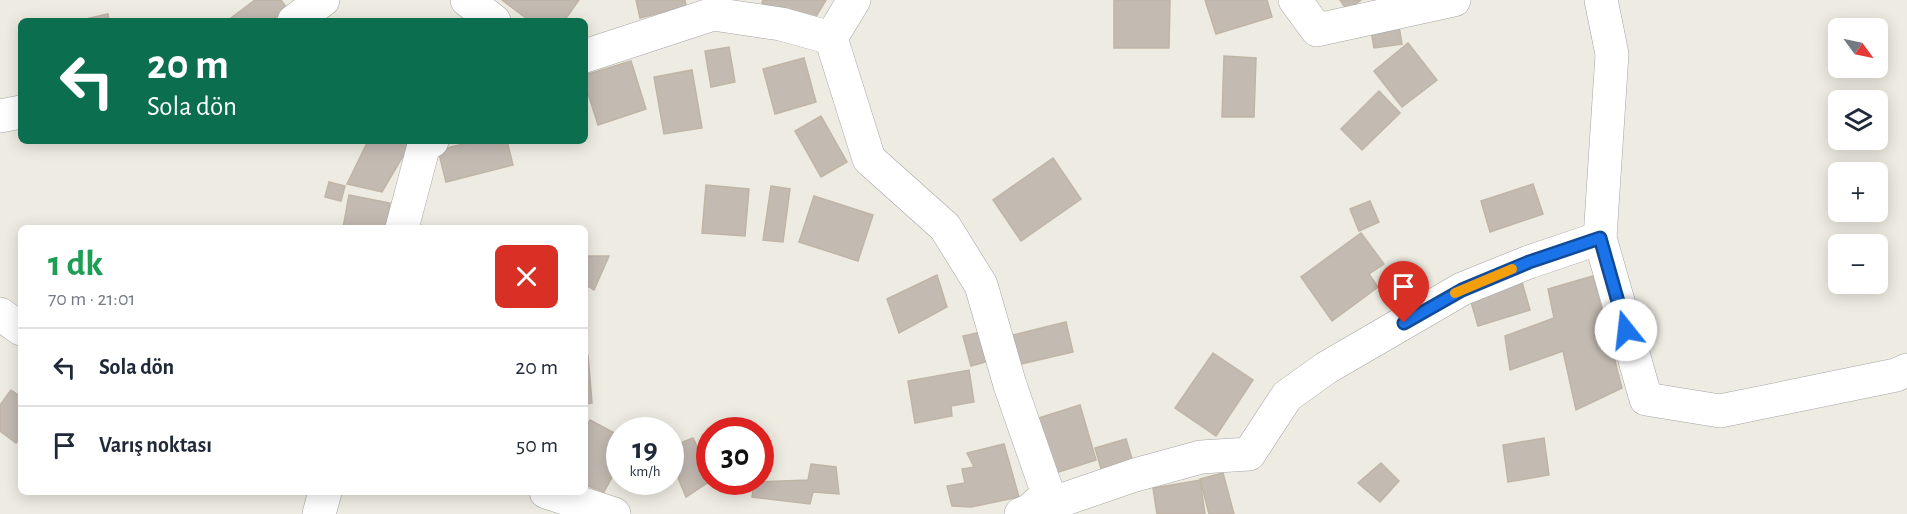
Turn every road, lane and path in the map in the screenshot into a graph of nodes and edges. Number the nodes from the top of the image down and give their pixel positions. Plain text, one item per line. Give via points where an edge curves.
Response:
1 (323, 0) edge
2 (467, 0) edge
3 (854, 0) edge
4 (1295, 0) edge
5 (1454, 0) edge
6 (1601, 0) edge
7 (298, 18) edge
8 (490, 18) edge
9 (831, 38) junction
10 (588, 55) edge
11 (18, 113) edge
12 (0, 116) edge
13 (426, 144) edge
14 (403, 225) edge
15 (1600, 238) junction
16 (0, 314) edge
17 (18, 327) edge
18 (1907, 370) edge
19 (324, 495) edge
20 (555, 495) edge
21 (1028, 512) edge
22 (319, 514) edge
23 (614, 514) edge

1 - 7 street
2 - 8 street
3 - 9 street
4 - 5 street via 1317,30
6 - 15 street via 1612,54
9 - 10 street via 781,24 713,14
9 - 21 street via 869,159 945,227 981,285 1048,494
11 - 12 street
13 - 14 street
15 - 18 street via 1646,399 1720,411
15 - 21 street via 1462,290 1326,368 1287,396 1249,454 1201,458 1135,475
16 - 17 street
19 - 22 street
20 - 23 street

